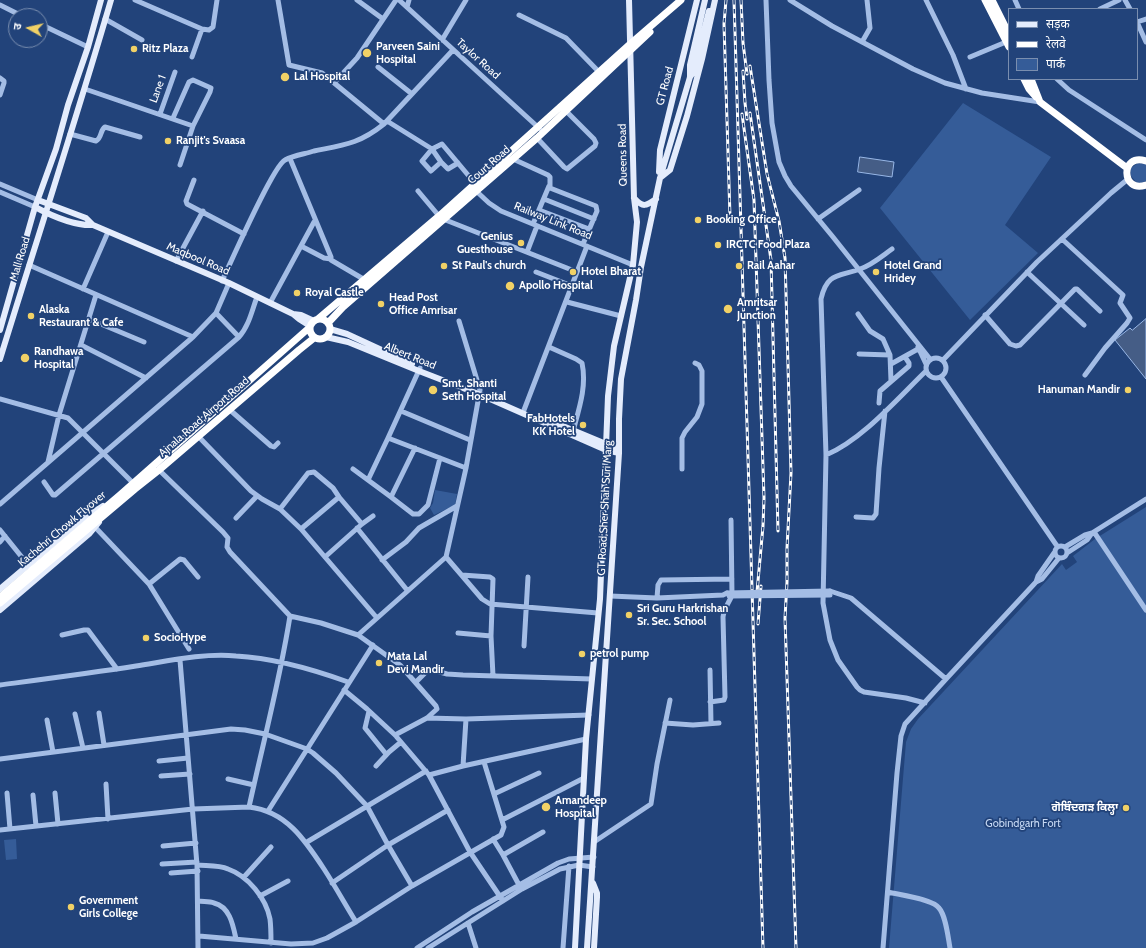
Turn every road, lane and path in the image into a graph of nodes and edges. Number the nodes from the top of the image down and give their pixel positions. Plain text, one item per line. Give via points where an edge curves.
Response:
1 (101, 0) edge
2 (110, 0) edge
3 (135, 0) edge
4 (217, 0) edge
5 (278, 0) edge
6 (357, 0) edge
7 (396, 0) edge
8 (399, 0) edge
9 (409, 0) edge
10 (466, 0) edge
11 (629, 0) edge
12 (681, 0) edge
13 (697, 0) edge
14 (705, 0) edge
15 (712, 0) edge
16 (715, 0) edge
17 (766, 0) edge
18 (790, 0) edge
19 (867, 0) edge
20 (926, 0) edge
21 (985, 0) edge
22 (992, 0) edge
23 (1119, 0) edge
24 (407, 7) junction
25 (1102, 8) edge
26 (519, 15) dead end
27 (105, 19) junction
28 (383, 19) junction
29 (1138, 24) edge
30 (48, 28) edge
31 (202, 29) junction
32 (1008, 32) edge
33 (142, 40) dead end
34 (442, 40) junction
35 (862, 42) junction
36 (1146, 42) edge
37 (1008, 45) edge
38 (88, 47) junction
39 (631, 47) junction
40 (453, 50) junction
41 (192, 56) dead end
42 (970, 57) dead end
43 (378, 67) dead end
44 (175, 72) dead end
45 (599, 72) junction
46 (690, 77) junction
47 (0, 78) edge
48 (1024, 80) edge
49 (1058, 80) edge
50 (1033, 82) edge
51 (334, 83) junction
52 (85, 89) junction
53 (966, 90) junction
54 (412, 94) junction
55 (0, 95) edge
56 (1040, 102) junction
57 (566, 111) junction
58 (160, 114) junction
59 (173, 118) junction
60 (386, 123) junction
61 (193, 126) junction
62 (539, 133) junction
63 (70, 134) junction
64 (140, 137) dead end
65 (1146, 140) edge
66 (432, 149) junction
67 (513, 159) junction
68 (1146, 159) edge
69 (291, 161) dead end
70 (441, 162) junction
71 (458, 163) junction
72 (180, 165) dead end
73 (1127, 168) junction
74 (660, 178) junction
75 (1128, 179) junction
76 (194, 180) dead end
77 (0, 184) edge
78 (1146, 185) edge
79 (549, 186) junction
80 (475, 187) junction
81 (859, 190) dead end
82 (418, 191) dead end
83 (0, 192) edge
84 (634, 198) junction
85 (544, 199) junction
86 (656, 199) junction
87 (38, 200) junction
88 (47, 204) junction
89 (35, 207) junction
90 (539, 210) junction
91 (203, 211) junction
92 (45, 212) junction
93 (441, 218) junction
94 (594, 219) junction
95 (818, 219) junction
96 (314, 222) dead end
97 (93, 225) junction
98 (535, 225) junction
99 (590, 229) junction
100 (108, 232) junction
101 (637, 233) junction
102 (244, 234) junction
103 (647, 235) junction
104 (1062, 239) junction
105 (585, 245) junction
106 (301, 246) junction
107 (892, 249) dead end
108 (527, 252) junction
109 (331, 259) junction
110 (176, 261) junction
111 (29, 265) junction
112 (633, 265) junction
113 (860, 270) junction
114 (536, 272) dead end
115 (578, 272) junction
116 (1027, 272) junction
117 (364, 280) junction
118 (222, 281) junction
119 (229, 283) junction
120 (572, 286) junction
121 (83, 289) junction
122 (96, 295) junction
123 (257, 296) junction
124 (567, 302) junction
125 (1061, 302) junction
126 (270, 303) junction
127 (1100, 311) dead end
128 (216, 313) junction
129 (858, 314) dead end
130 (985, 315) junction
131 (621, 316) junction
132 (89, 319) junction
133 (459, 321) dead end
134 (313, 323) junction
135 (1084, 325) dead end
136 (329, 326) junction
137 (0, 330) edge
138 (193, 337) junction
139 (239, 337) junction
140 (314, 338) junction
141 (326, 338) junction
142 (144, 342) dead end
143 (81, 345) junction
144 (549, 347) junction
145 (918, 347) junction
146 (859, 354) dead end
147 (890, 355) junction
148 (905, 357) junction
149 (0, 359) edge
150 (930, 359) junction
151 (943, 360) junction
152 (695, 363) dead end
153 (891, 364) junction
154 (926, 364) junction
155 (420, 370) junction
156 (926, 372) junction
157 (1085, 375) dead end
158 (941, 377) junction
159 (146, 378) junction
160 (891, 381) junction
161 (480, 392) junction
162 (0, 399) edge
163 (879, 403) dead end
164 (230, 410) junction
165 (524, 410) junction
166 (401, 411) junction
167 (885, 411) junction
168 (59, 415) junction
169 (574, 431) junction
170 (84, 432) junction
171 (198, 436) junction
172 (388, 438) junction
173 (470, 440) junction
174 (278, 443) dead end
175 (606, 447) junction
176 (415, 448) junction
177 (619, 450) junction
178 (104, 454) junction
179 (826, 455) junction
180 (440, 458) junction
181 (48, 462) junction
182 (466, 468) junction
183 (353, 469) dead end
184 (682, 469) dead end
185 (159, 470) junction
186 (368, 480) junction
187 (44, 482) dead end
188 (133, 483) junction
189 (120, 495) junction
190 (257, 496) junction
191 (339, 497) junction
192 (391, 497) junction
193 (1146, 499) edge
194 (0, 504) edge
195 (457, 506) junction
196 (280, 509) junction
197 (108, 512) joint
198 (373, 516) dead end
199 (856, 517) dead end
200 (236, 518) dead end
201 (731, 520) dead end
202 (94, 523) junction
203 (362, 524) junction
204 (357, 528) junction
205 (301, 529) junction
206 (0, 530) edge
207 (1093, 533) junction
208 (5, 536) junction
209 (0, 542) edge
210 (1058, 546) junction
211 (1065, 547) junction
212 (1054, 553) junction
213 (1067, 553) junction
214 (325, 556) junction
215 (446, 557) junction
216 (1059, 558) junction
217 (382, 560) junction
218 (29, 566) junction
219 (462, 575) junction
220 (198, 577) dead end
221 (528, 577) dead end
222 (732, 578) junction
223 (1036, 582) junction
224 (148, 584) junction
225 (0, 589) edge
226 (407, 590) junction
227 (610, 596) junction
228 (0, 597) edge
229 (657, 598) junction
230 (0, 603) edge
231 (492, 605) junction
232 (527, 607) junction
233 (0, 610) edge
234 (1146, 610) edge
235 (598, 613) junction
236 (290, 616) junction
237 (377, 618) junction
238 (458, 634) dead end
239 (62, 635) dead end
240 (358, 635) junction
241 (491, 636) junction
242 (373, 645) junction
243 (524, 646) dead end
244 (189, 649) dead end
245 (180, 660) junction
246 (282, 662) junction
247 (117, 669) junction
248 (710, 670) dead end
249 (493, 676) junction
250 (592, 678) junction
251 (946, 679) junction
252 (348, 682) junction
253 (416, 682) junction
254 (0, 685) edge
255 (344, 690) junction
256 (670, 700) dead end
257 (710, 702) junction
258 (925, 703) junction
259 (369, 710) junction
260 (99, 713) dead end
261 (75, 714) dead end
262 (589, 715) junction
263 (427, 718) junction
264 (466, 719) junction
265 (47, 720) dead end
266 (665, 723) junction
267 (719, 723) dead end
268 (711, 724) junction
269 (265, 734) junction
270 (186, 735) junction
271 (395, 735) junction
272 (586, 738) junction
273 (401, 742) junction
274 (104, 745) junction
275 (83, 748) junction
276 (307, 749) junction
277 (53, 752) junction
278 (386, 754) junction
279 (188, 758) junction
280 (0, 759) edge
281 (159, 761) dead end
282 (484, 762) junction
283 (376, 766) dead end
284 (463, 766) junction
285 (428, 773) junction
286 (539, 773) dead end
287 (190, 774) junction
288 (161, 776) dead end
289 (584, 778) junction
290 (228, 779) dead end
291 (106, 784) dead end
292 (254, 785) junction
293 (7, 793) dead end
294 (55, 793) dead end
295 (494, 794) junction
296 (33, 795) dead end
297 (367, 806) junction
298 (249, 807) junction
299 (194, 810) junction
300 (448, 810) junction
301 (268, 811) junction
302 (108, 819) junction
303 (502, 820) junction
304 (58, 824) junction
305 (36, 826) junction
306 (10, 829) junction
307 (0, 830) edge
308 (543, 832) dead end
309 (493, 839) junction
310 (306, 842) junction
311 (594, 842) junction
312 (196, 843) junction
313 (388, 845) junction
314 (163, 846) dead end
315 (271, 847) dead end
316 (470, 852) junction
317 (503, 855) junction
318 (580, 857) junction
319 (594, 857) junction
320 (162, 864) dead end
321 (579, 865) junction
322 (197, 866) junction
323 (568, 866) junction
324 (593, 867) junction
325 (171, 873) dead end
326 (244, 878) junction
327 (288, 881) dead end
328 (592, 881) junction
329 (332, 883) junction
330 (519, 885) junction
331 (412, 886) junction
332 (888, 892) junction
333 (260, 896) junction
334 (499, 897) junction
335 (198, 901) junction
336 (503, 901) junction
337 (356, 922) junction
338 (468, 923) junction
339 (199, 936) junction
340 (236, 939) junction
341 (271, 943) junction
342 (434, 946) edge
343 (198, 948) edge
344 (416, 948) edge
345 (428, 948) edge
346 (476, 948) edge
347 (563, 948) edge
348 (575, 948) edge
349 (587, 948) edge
350 (594, 948) edge
351 (883, 948) edge
352 (950, 948) edge

1 - 38 main road, Mall Road
2 - 27 main road, Mall Road
3 - 31 street
4 - 31 street via 213,27 209,30
5 - 51 street via 289,66 322,73
6 - 28 street
7 - 28 street
8 - 24 street, Taylor Road
9 - 24 street
10 - 34 street
11 - 39 main road, Queens Road
12 - 39 highway
13 - 74 main road, GT Road via 660,150
14 - 46 main road via 690,65
15 - 46 main road via 694,71
16 - 74 main road via 682,132 670,170
17 - 95 street via 769,80 779,162 791,186
18 - 35 street
19 - 35 street via 870,28
20 - 53 street via 953,55
21 - 37 highway
22 - 32 highway
23 - 25 street
24 - 34 street, Taylor Road
26 - 45 street via 566,38
27 - 33 street
27 - 52 main road, Mall Road
28 - 51 street via 357,58
29 - 36 street
30 - 38 street
31 - 41 street
34 - 40 street, Taylor Road
35 - 53 street via 913,69
37 - 42 street
38 - 87 main road, Mall Road
39 - 45 highway, Court Road
39 - 57 highway, Court Road
39 - 84 main road, Queens Road
40 - 54 street
40 - 62 street, Taylor Road
43 - 54 street
44 - 58 street, Lane 1
45 - 62 highway, Court Road
46 - 74 main road, GT Road;Sher Shah Suri Marg
47 - 55 street via 4,83
48 - 56 highway
49 - 65 street via 1069,90
50 - 56 highway
51 - 60 street
52 - 58 street
52 - 63 main road, Mall Road
53 - 56 street
54 - 60 street
56 - 73 highway
57 - 62 highway, Court Road
57 - 62 street, Taylor Road via 596,143 567,169
58 - 59 street
59 - 61 street
59 - 61 street via 188,83 193,80 209,86 211,89
60 - 66 street
60 - 102 street via 371,135 352,144 283,160
61 - 72 street
62 - 67 highway, Court Road
62 - 80 highway, Court Road
63 - 64 street via 96,141 105,127
63 - 88 main road, Mall Road
66 - 70 street
66 - 70 street via 422,161 431,171
66 - 71 street, Railway Link Road via 442,144
67 - 79 street via 548,175
67 - 80 highway, Court Road
68 - 73 highway via 1135,160
69 - 109 street
70 - 71 street via 448,169
71 - 80 street, Railway Link Road
73 - 75 highway
74 - 86 main road, GT Road;Sher Shah Suri Marg
75 - 78 highway via 1135,185
75 - 104 street
76 - 91 street via 186,203
77 - 87 street
79 - 85 street
79 - 94 street via 596,206
80 - 93 highway, Court Road
80 - 98 street, Railway Link Road via 494,208
81 - 95 street
82 - 93 street
83 - 89 street
84 - 86 main road via 643,205
84 - 101 main road, Queens Road
85 - 90 street
85 - 94 street
86 - 103 main road, GT Road;Sher Shah Suri Marg
87 - 88 main road, Maqbool Road
87 - 89 main road, Mall Road
88 - 92 main road, Mall Road
88 - 97 main road, Maqbool Road via 86,218
89 - 92 main road, Maqbool Road
89 - 137 main road, Mall Road
90 - 98 street
90 - 99 street
91 - 102 street
91 - 110 street
92 - 97 main road, Maqbool Road via 84,226
92 - 111 main road, Mall Road
93 - 108 street
93 - 117 highway, Court Road
93 - 136 highway, Court Road via 343,307
94 - 99 street
95 - 113 street
96 - 106 street
97 - 100 main road, Maqbool Road
98 - 105 street, Railway Link Road
98 - 108 street
99 - 105 street
100 - 110 main road, Maqbool Road
100 - 121 street
101 - 103 main road
101 - 112 main road, Queens Road
102 - 118 street
103 - 177 main road, GT Road;Sher Shah Suri Marg via 621,378
104 - 116 street
104 - 157 street via 1123,294 1120,303 1130,318
105 - 112 street, Railway Link Road
105 - 115 street
106 - 109 street
106 - 126 street
107 - 113 street
108 - 115 street
109 - 117 street
110 - 118 main road, Maqbool Road
111 - 121 street
111 - 149 main road, Mall Road
112 - 131 main road, GT Road;Sher Shah Suri Marg
113 - 145 street
113 - 179 street via 832,278 826,283 821,299
114 - 120 street
115 - 120 street
116 - 125 street
116 - 130 street
117 - 134 highway, Court Road
118 - 119 main road, Maqbool Road
119 - 123 main road, Maqbool Road
119 - 128 street
120 - 124 street
121 - 122 street
122 - 132 street
122 - 138 street
123 - 126 main road, Maqbool Road
123 - 139 street via 248,325
124 - 131 street
124 - 144 street
125 - 127 street via 1076,289
125 - 130 street via 1018,346 1010,344
125 - 135 street
126 - 134 main road, Maqbool Road via 299,319
128 - 138 street
128 - 139 street
129 - 147 street via 870,331 882,338
130 - 151 street
131 - 175 main road, GT Road;Sher Shah Suri Marg via 614,346 608,396
132 - 142 street
132 - 143 street
133 - 161 street
134 - 136 highway via 326,320
134 - 140 highway via 310,331
134 - 188 highway, Court Road
136 - 141 highway
136 - 155 main road, Albert Road
138 - 159 street
139 - 178 street
140 - 141 highway
140 - 164 highway, Ajnala Road;Airport Road
141 - 155 main road, Albert Road via 348,342
143 - 159 street
143 - 168 street
144 - 165 street
144 - 169 street via 582,363 584,380
145 - 148 street
145 - 150 street via 922,347
145 - 154 street
146 - 147 street
147 - 153 street
148 - 153 street
148 - 160 street via 909,366
150 - 151 street
150 - 154 street
151 - 158 street via 946,369
152 - 184 street via 702,371 702,404 697,418 682,438
153 - 160 street
154 - 156 street
155 - 161 main road, Albert Road
155 - 166 street
156 - 158 street via 933,378
156 - 167 street
158 - 210 street
159 - 170 street
160 - 163 street via 879,392
161 - 165 main road, Albert Road
161 - 173 street
161 - 175 main road, Albert Road
162 - 168 street
164 - 171 highway, Ajnala Road;Airport Road
164 - 174 street via 271,446 274,447
165 - 169 main road, Albert Road
166 - 172 street
166 - 173 street
167 - 179 street via 854,438
167 - 199 street via 876,514 873,518
168 - 170 street via 71,420
168 - 181 street
169 - 175 main road, Albert Road
170 - 178 street
170 - 181 street
171 - 185 highway, Ajnala Road;Airport Road
171 - 190 street
172 - 176 street
172 - 186 street
173 - 182 street
175 - 177 main road, Albert Road
175 - 235 main road, GT Road;Sher Shah Suri Marg
176 - 180 street
176 - 192 street
177 - 227 main road, GT Road;Sher Shah Suri Marg
178 - 187 street via 55,495
178 - 188 street
179 - 258 street via 823,603 832,647 838,660 860,690
180 - 182 street
180 - 192 street via 430,501 423,511 413,514
181 - 194 street
182 - 195 street
183 - 186 street
185 - 197 highway, Ajnala Road;Airport Road
185 - 236 street via 223,532 228,538 227,547 230,552
186 - 192 street
188 - 189 highway, Kachehri Chowk Flyover
189 - 202 highway, Kachehri Chowk Flyover
189 - 218 main road via 84,518
190 - 196 street
190 - 200 street
191 - 196 street via 333,488 312,472 308,473
191 - 203 street
191 - 205 street
193 - 207 street
195 - 215 street
195 - 217 street via 417,530
196 - 205 street
197 - 202 highway, Kachehri Chowk Flyover
198 - 203 street
201 - 222 street
202 - 224 street
202 - 228 highway, Kachehri Chowk Flyover
202 - 230 highway, Kachehri Chowk Flyover
202 - 233 main road via 89,534
203 - 204 street
204 - 214 street
204 - 217 street
205 - 214 street
206 - 208 street
207 - 211 street
207 - 213 street
207 - 234 street
208 - 209 street
208 - 218 street
210 - 211 street
210 - 212 street
211 - 213 street
212 - 216 street
212 - 223 street
213 - 216 street
214 - 237 street
215 - 219 street
215 - 226 street
216 - 223 street via 1042,579
217 - 226 street
218 - 225 main road
219 - 231 street via 482,599
219 - 231 street via 490,577
220 - 224 street via 184,560 180,559
221 - 232 street
222 - 229 street via 661,580
222 - 257 street via 732,595 723,617 726,697 724,700
223 - 251 street
224 - 244 street
226 - 237 street
227 - 229 street
227 - 311 main road, GT Road;Sher Shah Suri Marg
229 - 251 street, bridge via 831,593 846,596 852,598
231 - 232 street
231 - 241 street
232 - 235 street
232 - 243 street
235 - 250 main road, GT Road;Sher Shah Suri Marg
236 - 240 street
236 - 246 street
237 - 240 street
238 - 241 street
239 - 247 street via 88,630
240 - 242 street
241 - 249 street
242 - 252 street
242 - 253 street via 400,665
245 - 246 street via 236,656
245 - 247 street
245 - 270 street
246 - 252 street
246 - 269 street
247 - 254 street
248 - 257 street
249 - 250 street
249 - 253 street via 451,674 431,669
250 - 262 main road, GT Road;Sher Shah Suri Marg
251 - 258 street
252 - 255 street
253 - 263 street via 437,708
255 - 259 street
255 - 276 street
256 - 266 street
257 - 268 street
258 - 332 street via 905,724 901,736
259 - 271 street
259 - 278 street via 365,728
260 - 274 street
261 - 275 street
262 - 264 street
262 - 272 main road, GT Road;Sher Shah Suri Marg
263 - 264 street
263 - 271 street
264 - 284 street
265 - 277 street
266 - 268 street
266 - 311 street via 651,804
267 - 268 street
269 - 270 street via 231,729
269 - 276 street
269 - 292 street
270 - 274 street
270 - 279 street
271 - 273 street
272 - 282 street
272 - 289 main road, GT Road;Sher Shah Suri Marg
273 - 278 street
273 - 285 street
274 - 275 street
275 - 277 street
276 - 297 street via 336,773
276 - 301 street
277 - 280 street
278 - 283 street
279 - 281 street
279 - 287 street
282 - 284 street
282 - 295 street
284 - 285 street
285 - 297 street
285 - 300 street
286 - 295 street
287 - 288 street
287 - 299 street
289 - 303 street
289 - 318 main road, GT Road;Sher Shah Suri Marg
290 - 292 street
291 - 302 street
292 - 298 street
293 - 306 street
294 - 304 street
295 - 303 street
296 - 305 street
297 - 310 street
297 - 313 street
298 - 299 street
298 - 301 street
299 - 302 street
299 - 312 street
300 - 313 street
300 - 316 street
301 - 310 street via 291,826
302 - 304 street
303 - 309 street via 504,830
304 - 305 street
305 - 306 street
306 - 307 street
308 - 317 street
309 - 316 street
309 - 317 street
310 - 329 street
311 - 319 main road, GT Road;Sher Shah Suri Marg
312 - 314 street
312 - 322 street
313 - 329 street
313 - 331 street
315 - 326 street
316 - 331 street
316 - 334 street
317 - 330 street
318 - 319 street
318 - 321 main road, GT Road;Sher Shah Suri Marg
318 - 330 street via 558,863
319 - 324 main road, GT Road;Sher Shah Suri Marg
320 - 322 street
321 - 323 street
321 - 324 street
321 - 348 main road, GT Road;Sher Shah Suri Marg
322 - 325 street
322 - 326 street via 227,868
322 - 335 street
323 - 336 street
323 - 347 street
324 - 328 main road, GT Road;Sher Shah Suri Marg
326 - 333 street
327 - 333 street
328 - 349 main road, GT Road;Sher Shah Suri Marg
328 - 350 main road via 597,892
329 - 337 street
330 - 334 street
331 - 337 street
332 - 351 street
332 - 352 street via 930,902 939,907
333 - 341 street via 270,917
334 - 336 street
334 - 344 street
335 - 339 street
335 - 340 street via 214,903 225,909 233,925
336 - 338 street
337 - 341 street via 320,941 303,944
338 - 342 street
338 - 346 street
339 - 340 street
339 - 343 street
340 - 341 street
342 - 345 street

